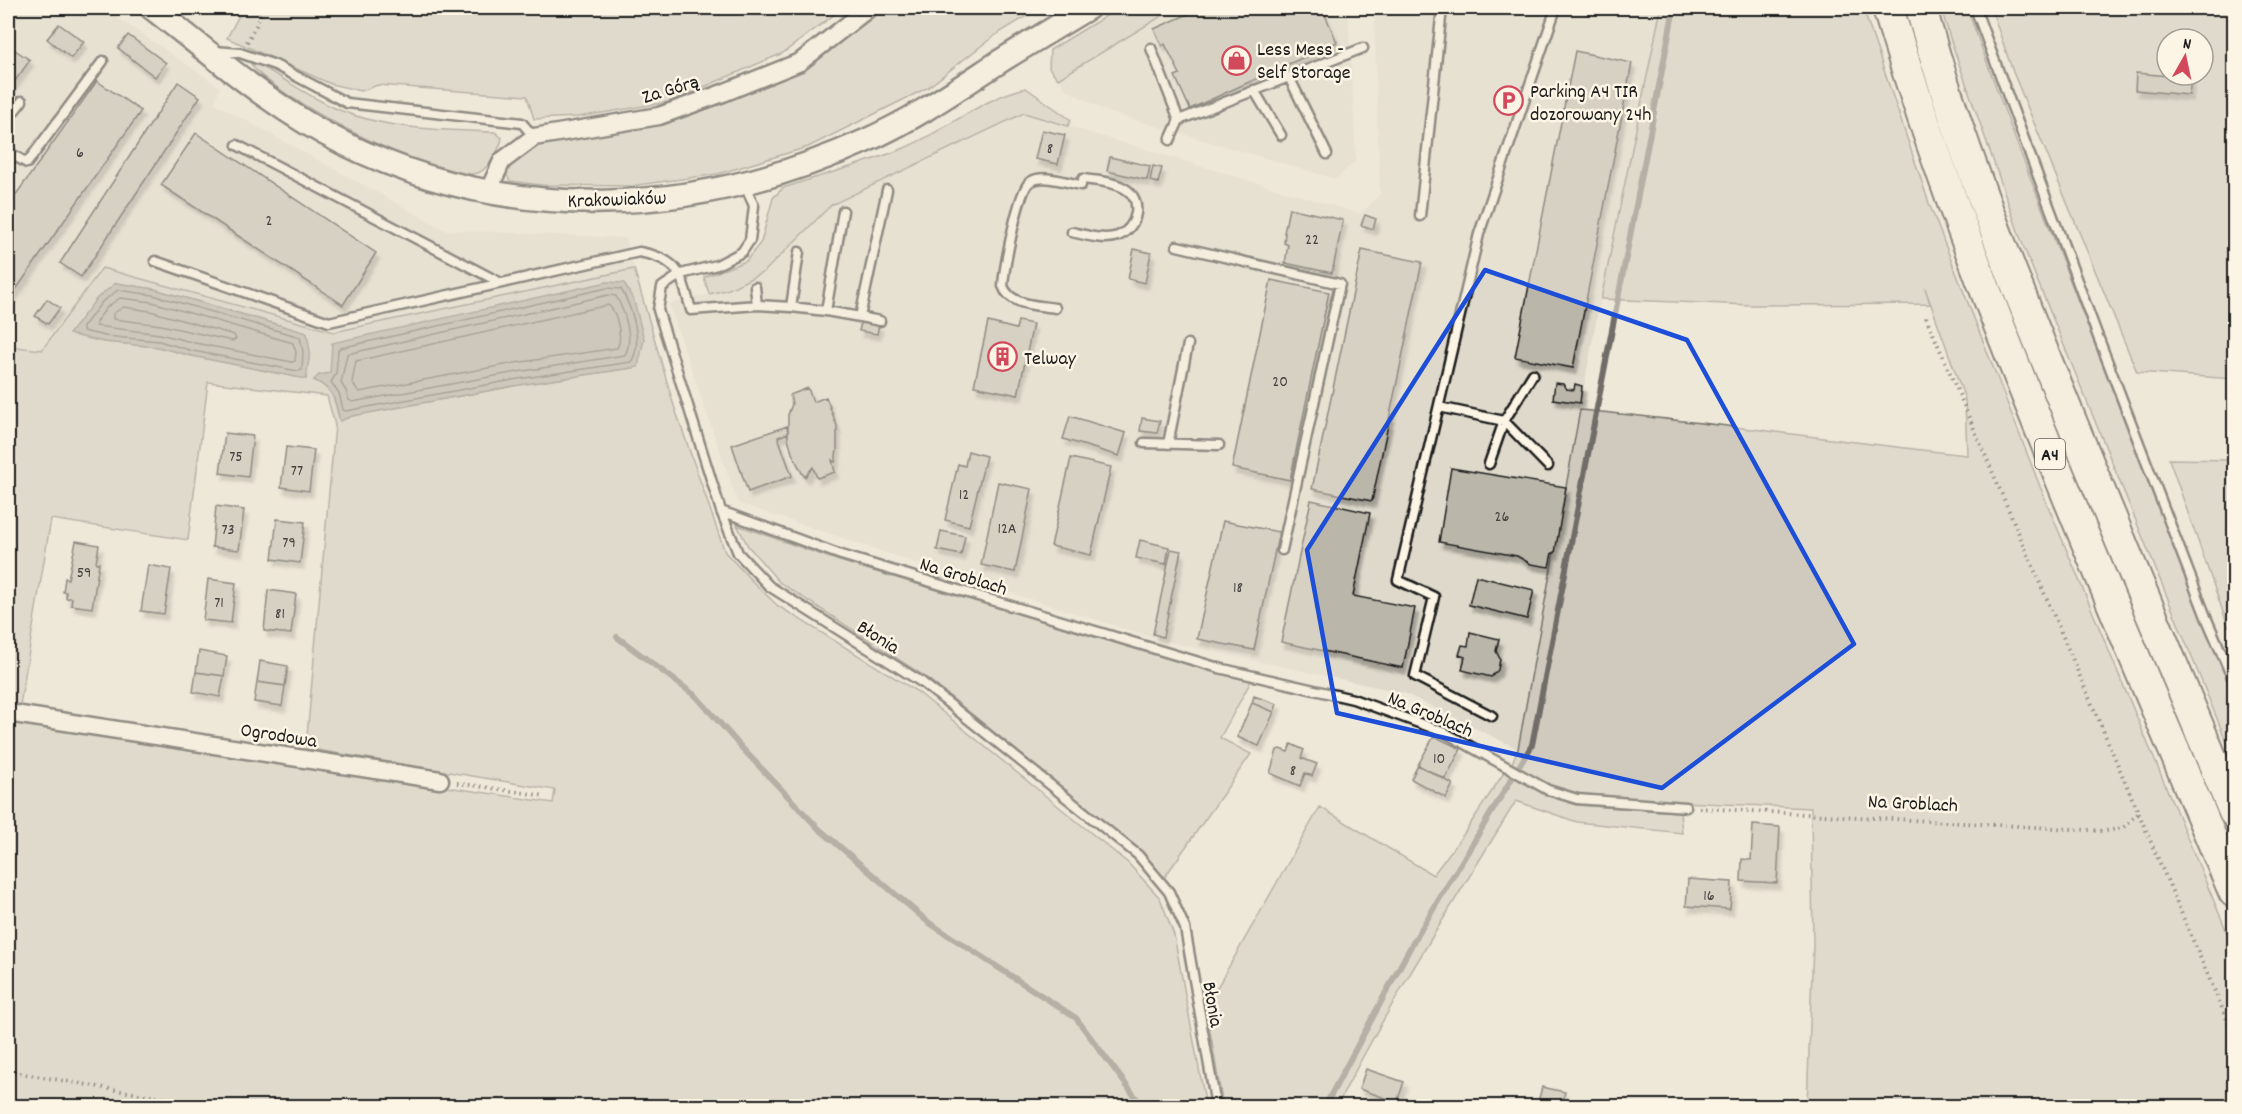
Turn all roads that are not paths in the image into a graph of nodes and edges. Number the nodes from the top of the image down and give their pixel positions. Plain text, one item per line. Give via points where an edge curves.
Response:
1 (152, 8) edge
2 (869, 8) edge
3 (1088, 8) edge
4 (1442, 8) edge
5 (1556, 8) edge
6 (1888, 8) edge
7 (1921, 8) edge
8 (1975, 8) edge
9 (1151, 48) dead end
10 (1363, 48) dead end
11 (206, 50) junction
12 (103, 61) dead end
13 (1289, 77) junction
14 (1254, 90) junction
15 (22, 101) dead end
16 (8, 120) edge
17 (1179, 120) junction
18 (1281, 135) dead end
19 (534, 137) junction
20 (1170, 140) dead end
21 (237, 145) dead end
22 (8, 152) edge
23 (1327, 154) dead end
24 (745, 184) junction
25 (886, 190) dead end
26 (488, 192) junction
27 (843, 211) dead end
28 (1420, 216) dead end
29 (1071, 232) dead end
30 (1177, 246) dead end
31 (799, 252) dead end
32 (156, 261) dead end
33 (681, 274) junction
34 (501, 283) junction
35 (755, 287) dead end
36 (757, 304) junction
37 (791, 307) junction
38 (1055, 308) dead end
39 (826, 311) junction
40 (860, 317) junction
41 (880, 321) dead end
42 (1188, 345) dead end
43 (1533, 374) dead end
44 (1439, 407) junction
45 (1504, 422) junction
46 (1144, 443) dead end
47 (1168, 444) junction
48 (1219, 445) dead end
49 (1489, 464) dead end
50 (1548, 466) dead end
51 (721, 511) junction
52 (1282, 550) dead end
53 (2235, 682) edge
54 (8, 713) edge
55 (1492, 716) dead end
56 (440, 780) road end
57 (1686, 807) road end
58 (2235, 812) edge
59 (2235, 892) edge
60 (1216, 1107) edge

1 - 11 main road, Krakowiaków
2 - 19 street, Za Górą via 800,62 723,93 659,116
3 - 24 main road, Krakowiaków via 901,124 820,160
4 - 28 lane
5 - 44 lane via 1479,234
6 - 59 highway, A4 via 1983,285 2068,498
7 - 58 highway, A4 via 2012,273
8 - 53 lane via 2101,345
9 - 17 lane
10 - 13 lane
11 - 19 lane via 240,53 274,65 348,103 522,123
11 - 26 main road, Krakowiaków via 282,108 342,143 440,181
12 - 22 lane via 27,163
13 - 14 lane
13 - 23 lane
14 - 17 lane
14 - 18 lane
15 - 16 lane
17 - 20 lane
19 - 26 street, Za Górą via 502,161
21 - 34 lane
24 - 26 main road, Krakowiaków via 612,202
24 - 33 lane via 754,206 750,240 742,252 717,265
25 - 40 lane
27 - 39 lane
29 - 38 lane via 1117,236 1133,223 1136,205 1132,195 1116,185 1038,179 1029,182 1020,196 1005,292 1014,300
30 - 52 lane via 1340,284
31 - 37 lane
32 - 34 lane via 330,322
33 - 34 lane via 663,258 639,252
33 - 36 lane via 691,310
33 - 51 lane, Błonia via 662,287 658,310
35 - 36 lane
36 - 37 lane
37 - 39 lane
39 - 40 lane
40 - 41 lane
42 - 47 lane
43 - 45 lane
44 - 45 lane
44 - 55 lane via 1398,580 1434,597 1415,676
45 - 49 lane
45 - 50 lane
46 - 47 lane
47 - 48 lane
51 - 57 lane, Na Groblach via 841,555 1184,658 1353,699 1446,733 1548,790 1577,800
51 - 60 lane, Błonia via 738,553 769,586 923,683 1138,855 1168,892 1185,928
54 - 56 street, Ogrodowa

